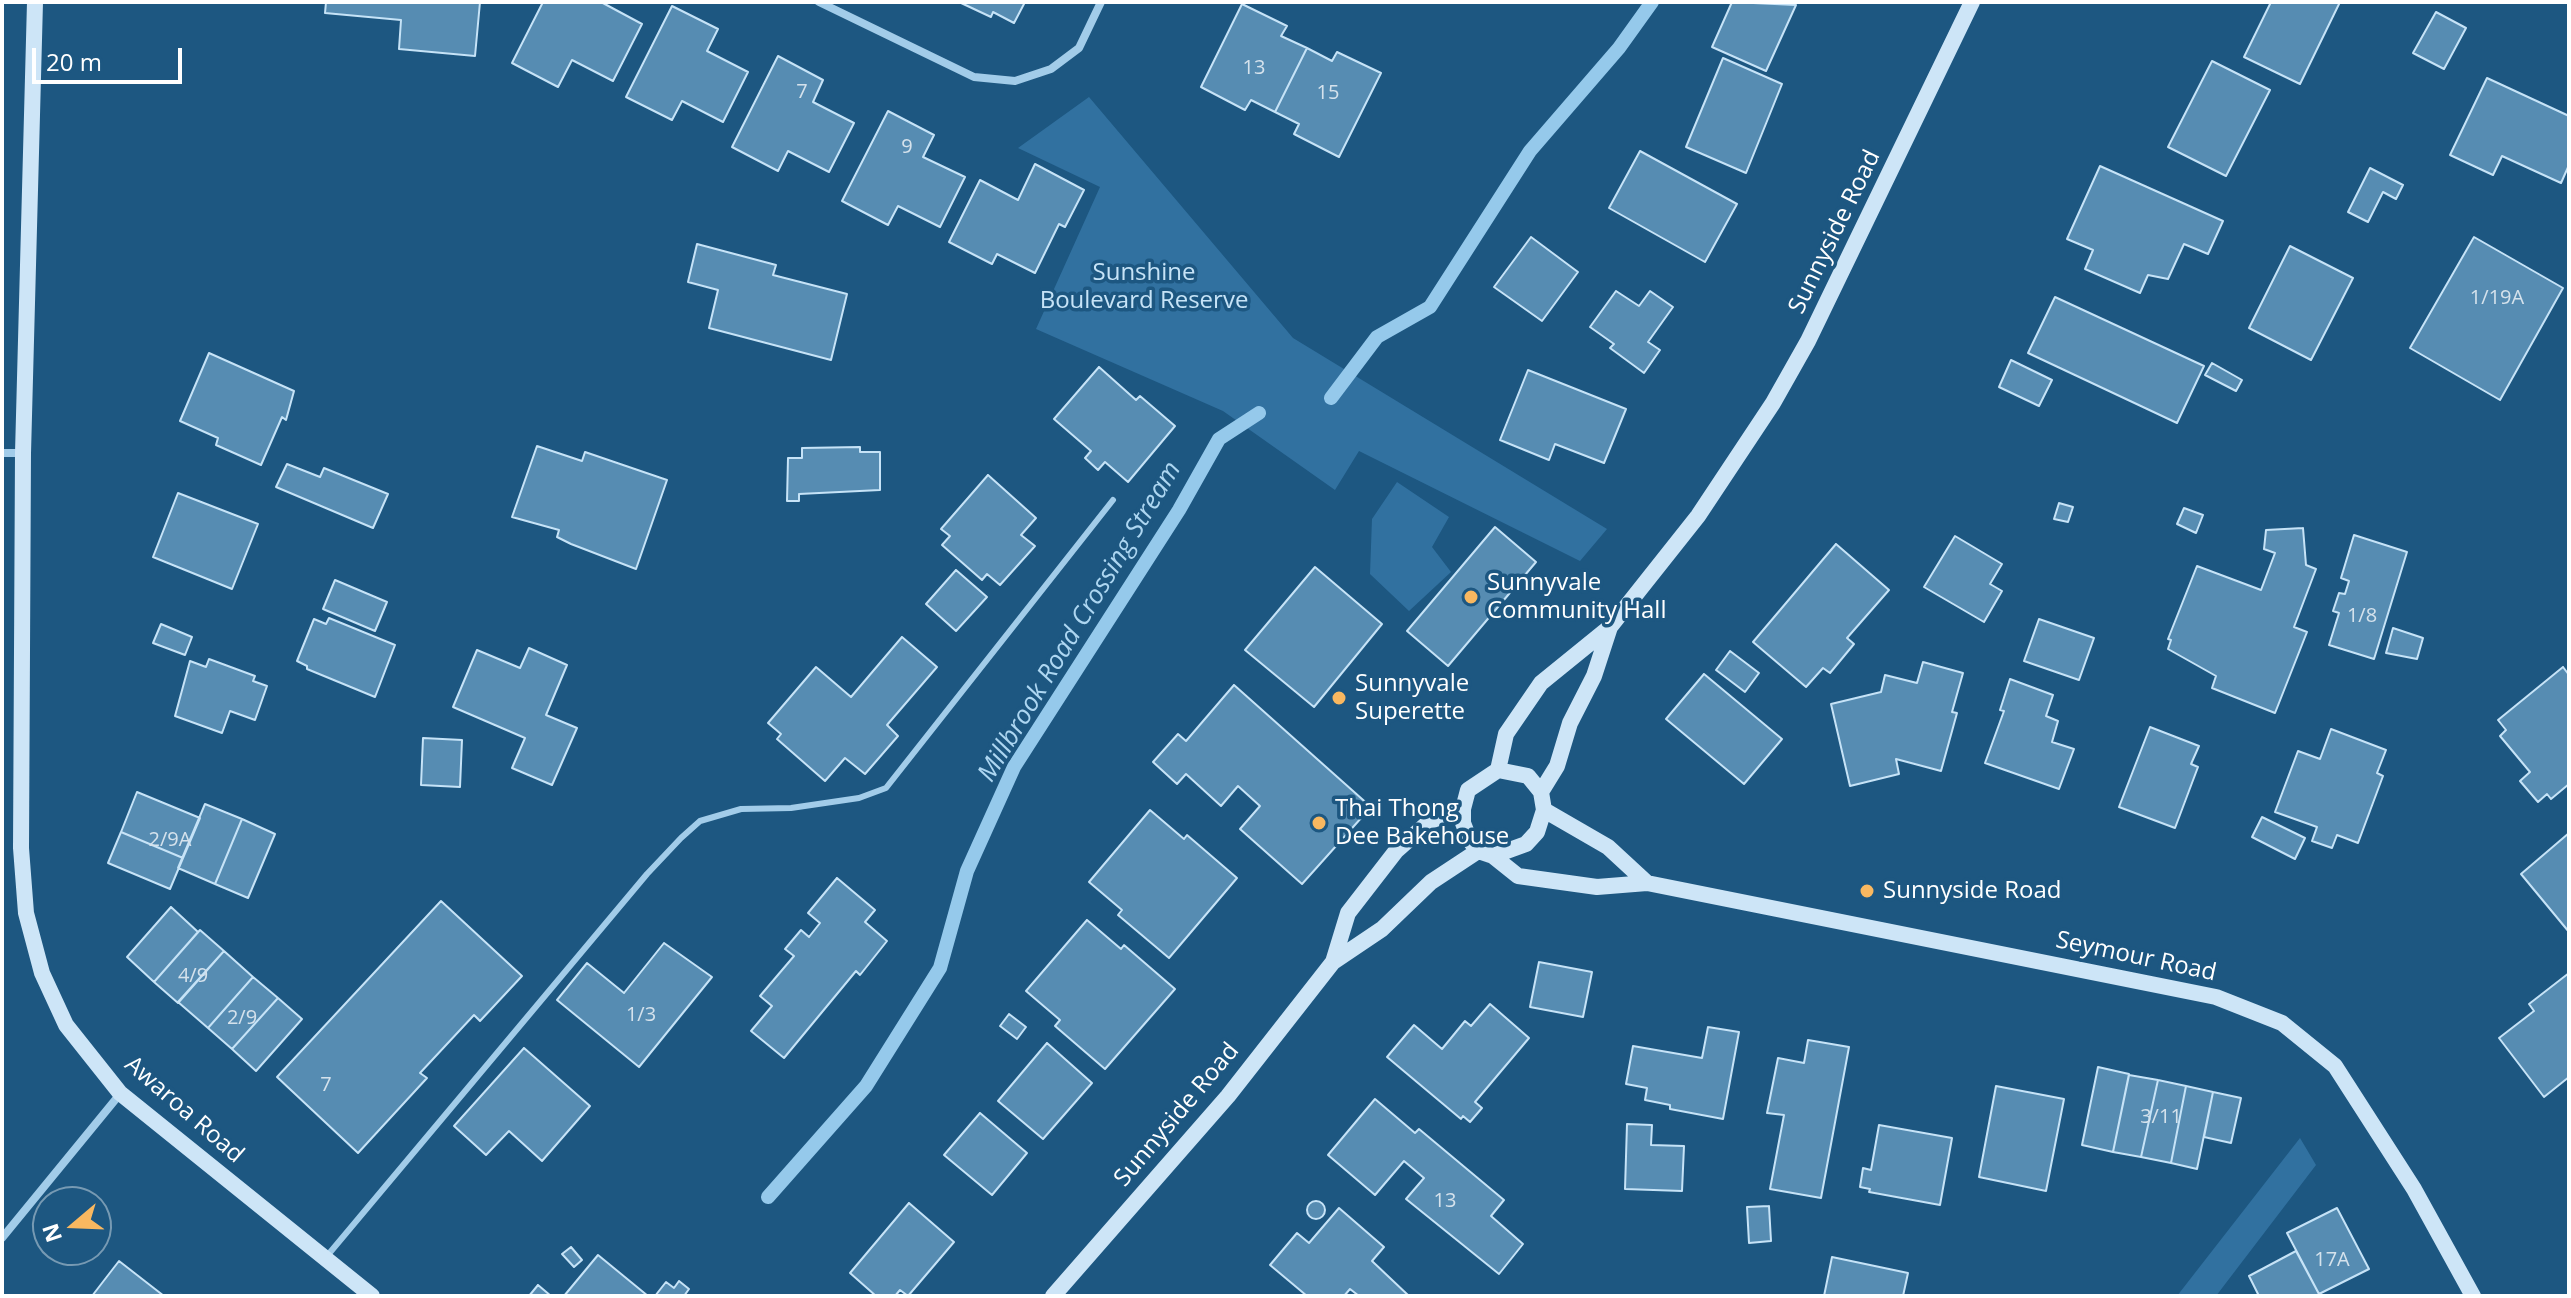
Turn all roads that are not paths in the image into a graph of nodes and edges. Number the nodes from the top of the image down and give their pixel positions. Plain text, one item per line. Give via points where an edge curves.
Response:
1 (35, 2) edge
2 (819, 2) edge
3 (1101, 2) edge
4 (1972, 2) edge
5 (2, 453) edge
6 (23, 453) junction
7 (1113, 500) dead end
8 (1610, 627) junction
9 (1498, 770) junction
10 (1541, 792) junction
11 (1463, 809) junction
12 (1544, 810) junction
13 (1486, 854) junction
14 (1647, 883) junction
15 (1333, 962) junction
16 (120, 1093) junction
17 (2, 1238) edge
18 (325, 1259) junction
19 (372, 1296) edge
20 (1053, 1296) edge
21 (2473, 1296) edge

1 - 6 street, Awaroa Road
2 - 3 street via 974,77 1015,81 1051,69 1079,48
4 - 8 street, Sunnyside Road via 1773,403 1698,516
5 - 6 street
6 - 16 street, Awaroa Road via 21,848 26,913 42,973 66,1025
7 - 18 lane via 886,788 859,798 791,808 741,809 700,821 681,838
8 - 9 street, Sunnyside Road via 1541,683 1506,734
8 - 10 street, Sunnyside Road via 1557,766
9 - 10 street via 1528,776
9 - 11 street via 1468,790
10 - 12 street
11 - 13 street via 1463,823
11 - 15 street, Sunnyside Road via 1430,821 1396,851 1348,913
12 - 13 street via 1537,832 1526,844
12 - 14 street via 1608,847
13 - 14 street, Seymour Road via 1518,876 1597,887
13 - 15 street, Sunnyside Road via 1431,882 1382,929
14 - 21 street, Seymour Road via 2216,997 2282,1023 2335,1066 2406,1176
15 - 20 street, Sunnyside Road via 1228,1096
16 - 17 street
16 - 18 street, Awaroa Road
18 - 19 street, Awaroa Road

